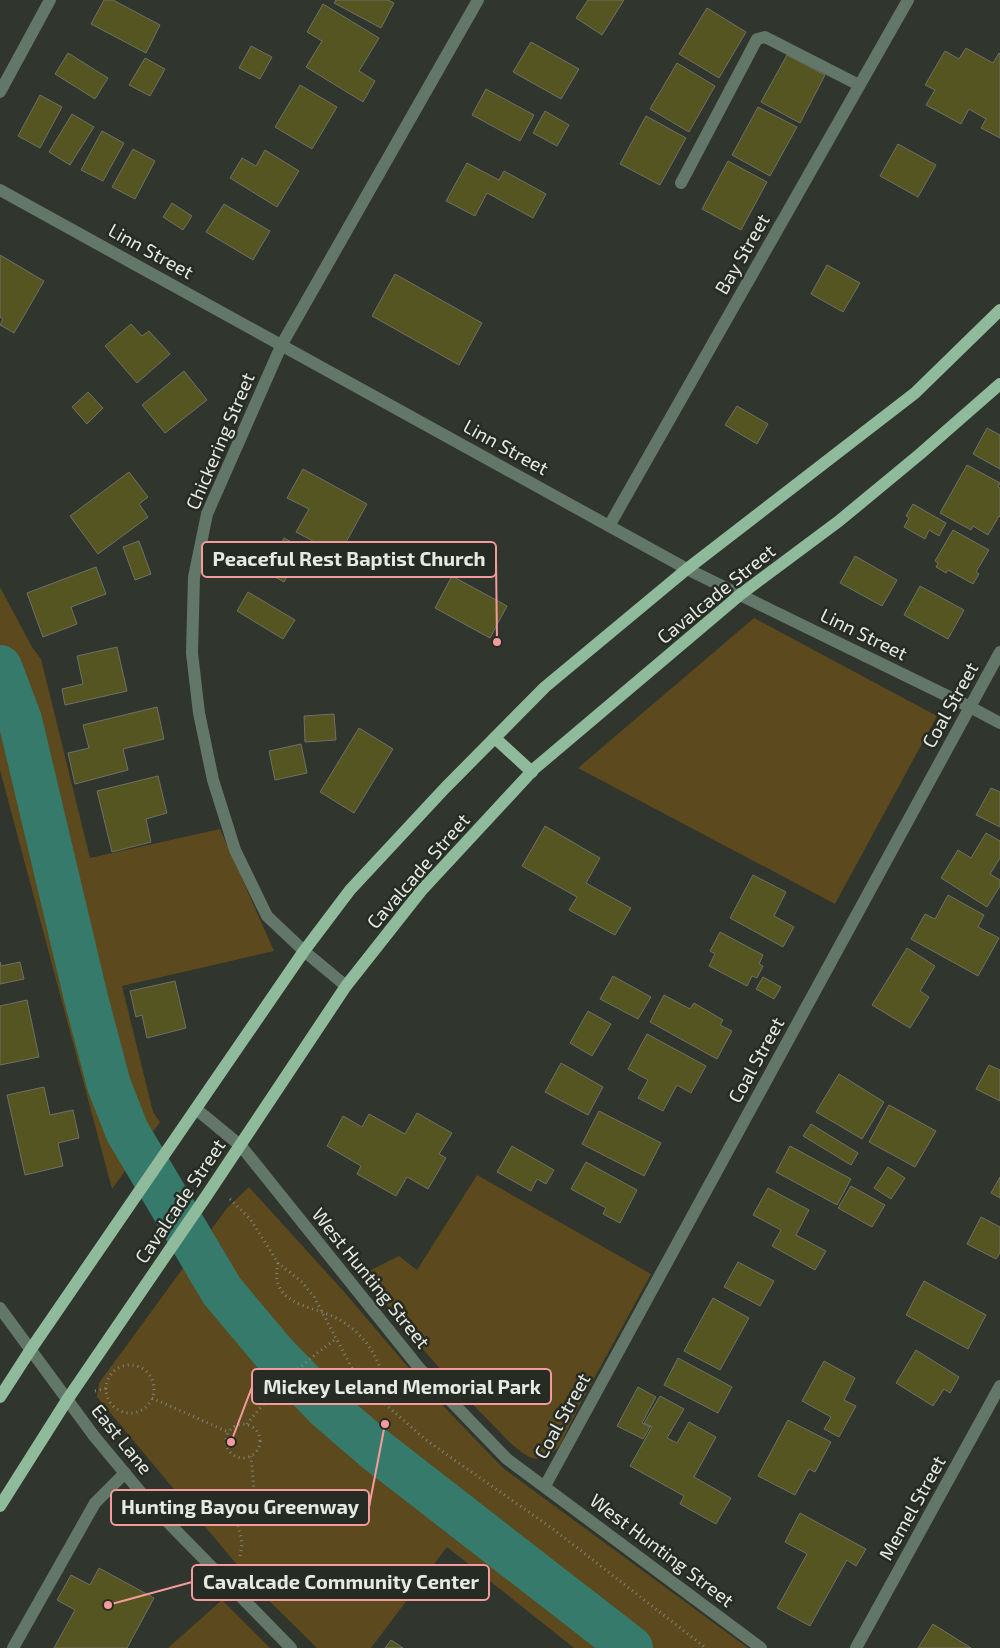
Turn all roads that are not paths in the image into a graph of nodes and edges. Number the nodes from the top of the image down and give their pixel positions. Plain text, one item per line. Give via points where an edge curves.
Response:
1 (50, 0) edge
2 (478, 0) edge
3 (908, 0) edge
4 (859, 85) junction
5 (0, 92) edge
6 (681, 183) dead end
7 (0, 190) edge
8 (1000, 310) edge
9 (282, 344) junction
10 (1000, 384) edge
11 (609, 526) junction
12 (687, 569) junction
13 (741, 594) junction
14 (1000, 652) edge
15 (970, 707) junction
16 (1000, 723) edge
17 (494, 738) junction
18 (532, 772) junction
19 (304, 951) junction
20 (346, 986) junction
21 (196, 1109) junction
22 (241, 1146) junction
23 (0, 1308) edge
24 (31, 1349) junction
25 (1000, 1386) edge
26 (0, 1397) edge
27 (68, 1400) junction
28 (125, 1474) junction
29 (545, 1486) junction
30 (0, 1506) edge
31 (13, 1648) edge
32 (291, 1648) edge
33 (761, 1648) edge
34 (856, 1648) edge

1 - 5 street
2 - 9 street, Chickering Street
3 - 4 street, Bay Street
4 - 6 street via 765,37 757,39
4 - 11 street, Bay Street
7 - 9 street, Linn Street
8 - 12 main road, Cavalcade Street via 915,393
9 - 11 street, Linn Street
9 - 19 street, Chickering Street via 207,514 194,577 192,653 213,780 235,850 267,916
10 - 13 main road, Cavalcade Street via 861,503
11 - 12 street, Linn Street
12 - 13 street, Linn Street
12 - 17 main road, Cavalcade Street via 545,688
13 - 15 street, Linn Street
13 - 18 main road, Cavalcade Street
14 - 15 street, Coal Street
15 - 16 street, Linn Street
15 - 29 street, Coal Street
17 - 18 main road
17 - 19 main road, Cavalcade Street via 350,890
18 - 20 main road, Cavalcade Street via 422,891
19 - 20 street, Chickering Street
19 - 21 main road, Cavalcade Street
20 - 22 main road, Cavalcade Street
21 - 22 street, West Hunting Street
21 - 24 main road, Cavalcade Street
22 - 27 main road, Cavalcade Street
22 - 29 street, West Hunting Street via 420,1369 507,1459
23 - 24 street, East Lane
24 - 26 main road, Cavalcade Street
24 - 27 street, East Lane
25 - 34 street, Memel Street
27 - 28 street, East Lane
27 - 30 main road, Cavalcade Street
28 - 31 street via 95,1503
28 - 32 street, East Lane via 153,1507
29 - 33 street, West Hunting Street

